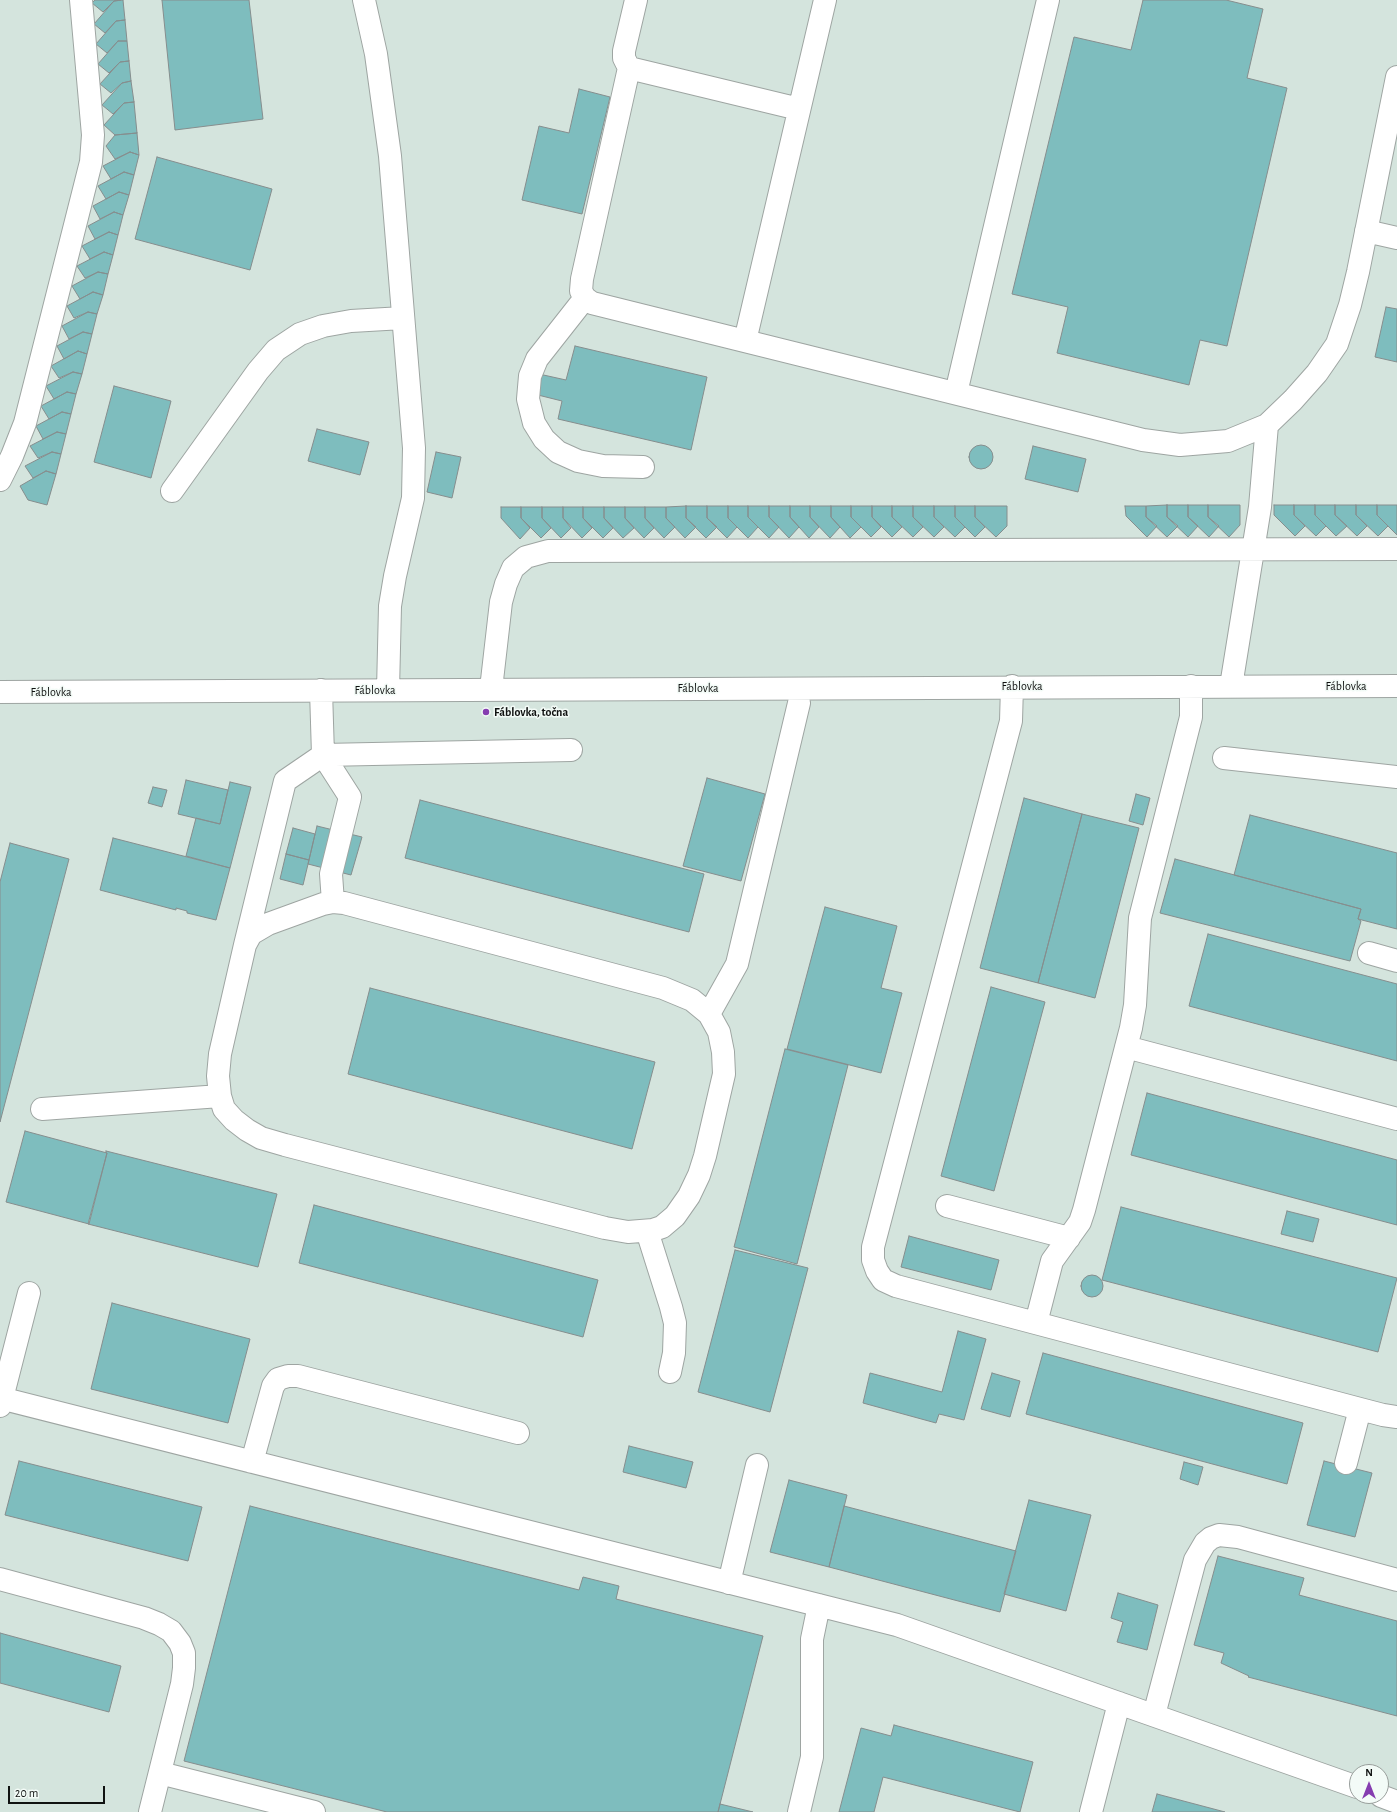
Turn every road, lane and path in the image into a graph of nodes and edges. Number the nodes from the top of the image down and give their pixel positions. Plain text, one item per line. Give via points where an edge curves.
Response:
1 (81, 0) edge
2 (364, 0) edge
3 (636, 0) edge
4 (825, 0) edge
5 (1048, 0) edge
6 (629, 68) junction
7 (1397, 77) edge
8 (799, 109) junction
9 (1366, 231) junction
10 (1397, 238) edge
11 (585, 298) junction
12 (403, 318) junction
13 (745, 341) junction
14 (956, 393) junction
15 (1267, 424) junction
16 (643, 467) dead end
17 (0, 480) edge
18 (172, 491) dead end
19 (1253, 549) junction
20 (1397, 549) edge
21 (1012, 686) junction
22 (1191, 686) junction
23 (1230, 686) junction
24 (1397, 686) edge
25 (491, 689) junction
26 (321, 690) junction
27 (388, 690) junction
28 (0, 692) edge
29 (799, 703) dead end
30 (571, 750) dead end
31 (323, 755) junction
32 (1224, 758) dead end
33 (1397, 777) edge
34 (334, 902) junction
35 (245, 945) junction
36 (1369, 953) dead end
37 (1397, 961) edge
38 (709, 1014) junction
39 (1126, 1047) junction
40 (220, 1096) junction
41 (42, 1109) dead end
42 (1397, 1119) edge
43 (947, 1206) dead end
44 (647, 1231) junction
45 (1068, 1238) junction
46 (29, 1292) dead end
47 (1036, 1323) junction
48 (670, 1372) dead end
49 (1, 1401) edge
50 (1360, 1409) junction
51 (1397, 1417) edge
52 (518, 1433) dead end
53 (252, 1462) junction
54 (1346, 1463) dead end
55 (757, 1465) dead end
56 (0, 1579) edge
57 (1397, 1580) edge
58 (729, 1583) junction
59 (819, 1605) junction
60 (1119, 1703) junction
61 (1154, 1715) junction
62 (160, 1773) junction
63 (1349, 1785) edge
64 (150, 1812) edge
65 (314, 1812) edge
66 (798, 1812) edge
67 (1091, 1812) edge

1 - 17 street via 93,135 91,162 25,423
2 - 12 street via 376,54 390,156
3 - 6 street via 624,51
4 - 8 street
5 - 14 street
6 - 8 street
6 - 11 street via 582,279 581,291
7 - 9 street
8 - 13 street
9 - 10 street
9 - 15 street via 1350,305 1337,344 1317,373
11 - 13 street via 592,303
11 - 16 street via 537,358 530,376 528,399 534,423 544,439 558,452 578,461 603,466
12 - 18 street via 351,321 323,326 300,334 276,350 258,371
12 - 27 street via 414,475 413,498 390,606
13 - 14 street
14 - 15 street via 1143,440 1180,445 1228,441
15 - 19 street via 1260,507
19 - 20 street
19 - 23 street
19 - 25 street via 548,551 526,557 513,568 506,584 501,602
21 - 22 street, Fáblovka
21 - 25 street, Fáblovka
21 - 47 street via 1011,721 875,1239 873,1260 883,1280 896,1286
22 - 23 street, Fáblovka
22 - 39 street via 1191,717 1140,918 1135,1005
23 - 24 street, Fáblovka
25 - 27 street, Fáblovka
26 - 27 street, Fáblovka
26 - 28 street, Fáblovka
26 - 31 street
29 - 38 street via 736,964
30 - 31 street
31 - 34 street via 350,797 331,874
31 - 35 street via 285,781
32 - 33 street
34 - 35 street via 261,927 251,934
34 - 38 street via 672,991 692,1000
35 - 40 street via 220,1054
36 - 37 street
38 - 44 street via 722,1042 724,1064 720,1096 705,1156 689,1196 675,1216 662,1227
39 - 42 street
39 - 45 street via 1084,1210 1080,1222
40 - 41 street
40 - 44 street via 224,1108 234,1120 261,1138 604,1228 628,1232
43 - 45 street
44 - 48 street via 675,1323 674,1353
45 - 47 street via 1052,1261
46 - 49 street
47 - 50 street
49 - 53 street
50 - 51 street
50 - 54 street
52 - 53 street via 298,1376 288,1376 278,1379 272,1386
53 - 58 street
55 - 58 street
56 - 62 street via 144,1618 171,1631 184,1654 184,1668
57 - 61 street via 1238,1537 1219,1535 1211,1538 1195,1560
58 - 59 street
59 - 60 street via 898,1625
59 - 66 street via 812,1646 812,1757
60 - 61 street
60 - 67 street
61 - 63 street
62 - 64 street
62 - 65 street

